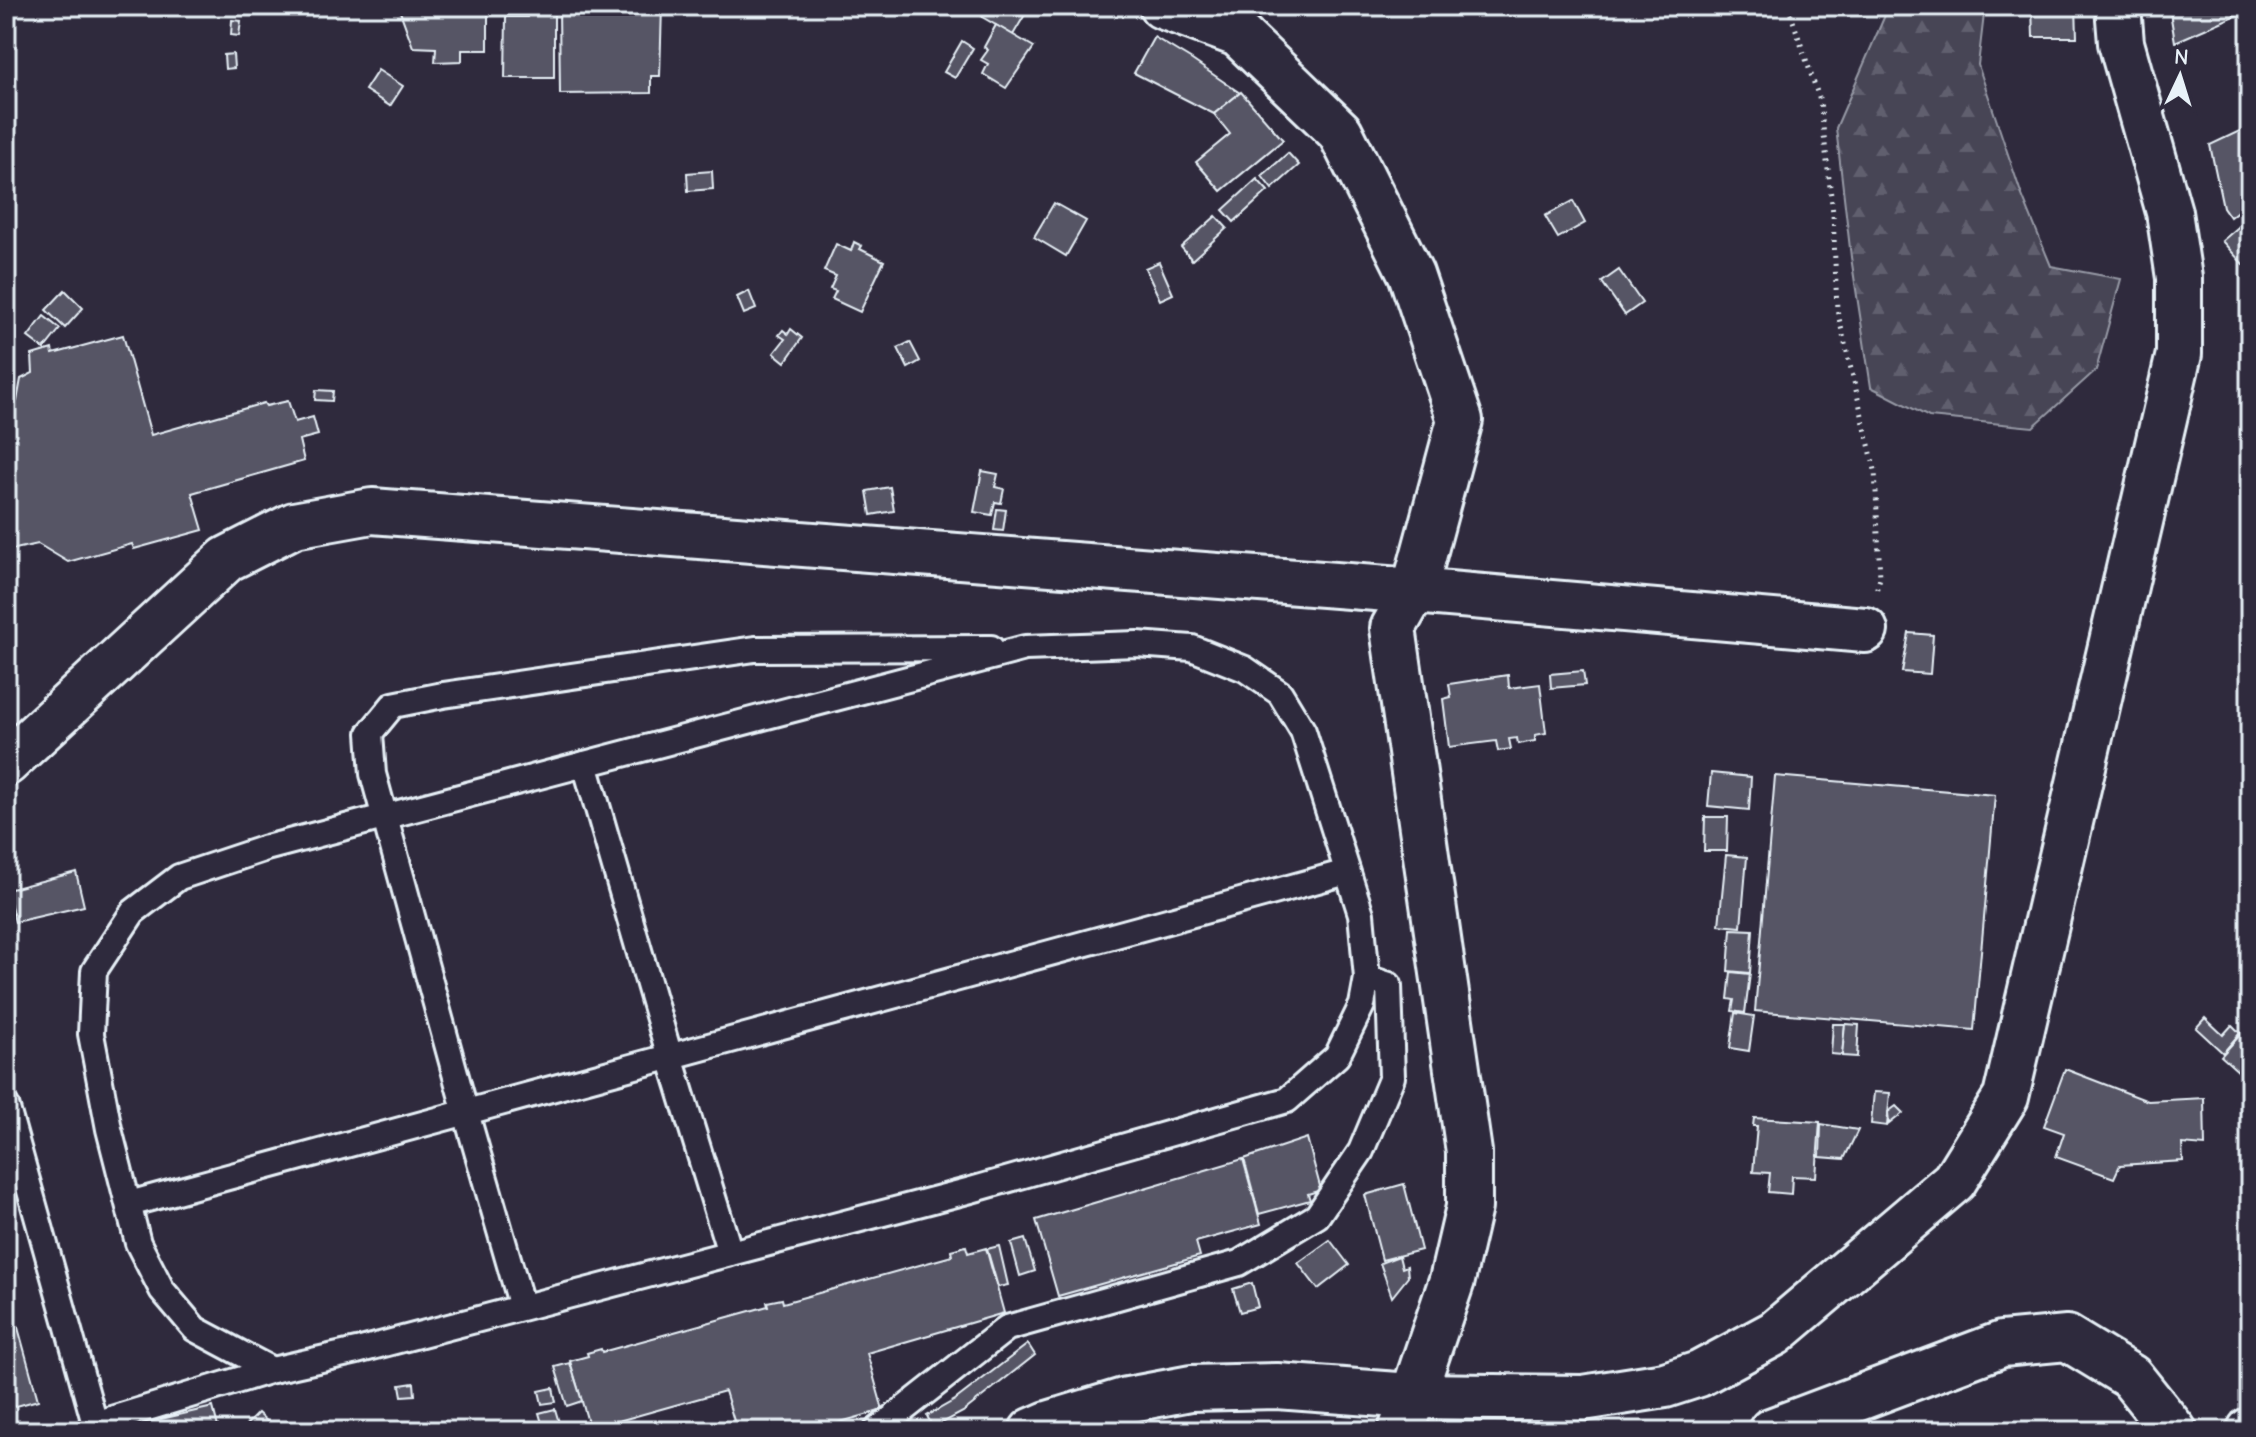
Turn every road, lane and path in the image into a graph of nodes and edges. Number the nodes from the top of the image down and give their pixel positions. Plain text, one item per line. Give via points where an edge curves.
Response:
1 (1162, 6) edge
2 (1788, 6) edge
3 (2118, 6) edge
4 (1414, 591) junction
5 (1865, 630) joint
6 (1025, 648) junction
7 (6, 763) edge
8 (585, 764) junction
9 (386, 817) junction
10 (1347, 872) junction
11 (1367, 978) junction
12 (670, 1057) junction
13 (6, 1105) edge
14 (466, 1113) junction
15 (129, 1204) junction
16 (730, 1253) junction
17 (522, 1307) junction
18 (272, 1370) junction
19 (1406, 1414) edge
20 (96, 1427) edge
21 (876, 1431) edge
22 (1032, 1431) edge
23 (1771, 1431) edge
24 (2174, 1431) edge

1 - 4 street via 1238,34 1340,132 1411,274 1460,420
2 - 5 path via 1820,101 1837,310 1875,470 1880,578
3 - 19 street via 2121,43 2169,212 2179,278 2179,354 2006,1097 1954,1181 1775,1333 1699,1374 1583,1398
4 - 5 street
4 - 7 street via 372,511 294,525 227,559
4 - 19 street via 1393,628 1469,1152 1469,1207 1452,1280
6 - 8 lane
6 - 9 lane via 755,649 393,705 370,733 373,774
6 - 10 lane via 1192,648 1245,669 1280,693 1303,731
8 - 9 lane
8 - 12 lane
9 - 14 lane
9 - 15 lane via 179,877 133,912 94,971 91,1034
10 - 11 lane via 1361,914
10 - 12 lane
11 - 16 lane via 1362,1005 1337,1056 1287,1100
11 - 21 lane via 1389,985 1392,1077 1361,1151 1317,1216 1239,1263 1007,1328
12 - 14 lane
12 - 16 lane
13 - 20 lane
14 - 15 lane
14 - 17 lane
15 - 18 lane via 138,1243 162,1290 195,1329
16 - 17 lane
17 - 18 lane
18 - 20 lane
19 - 22 street via 1277,1386 1191,1388 1127,1400
23 - 24 street via 2002,1344 2067,1338 2131,1377

